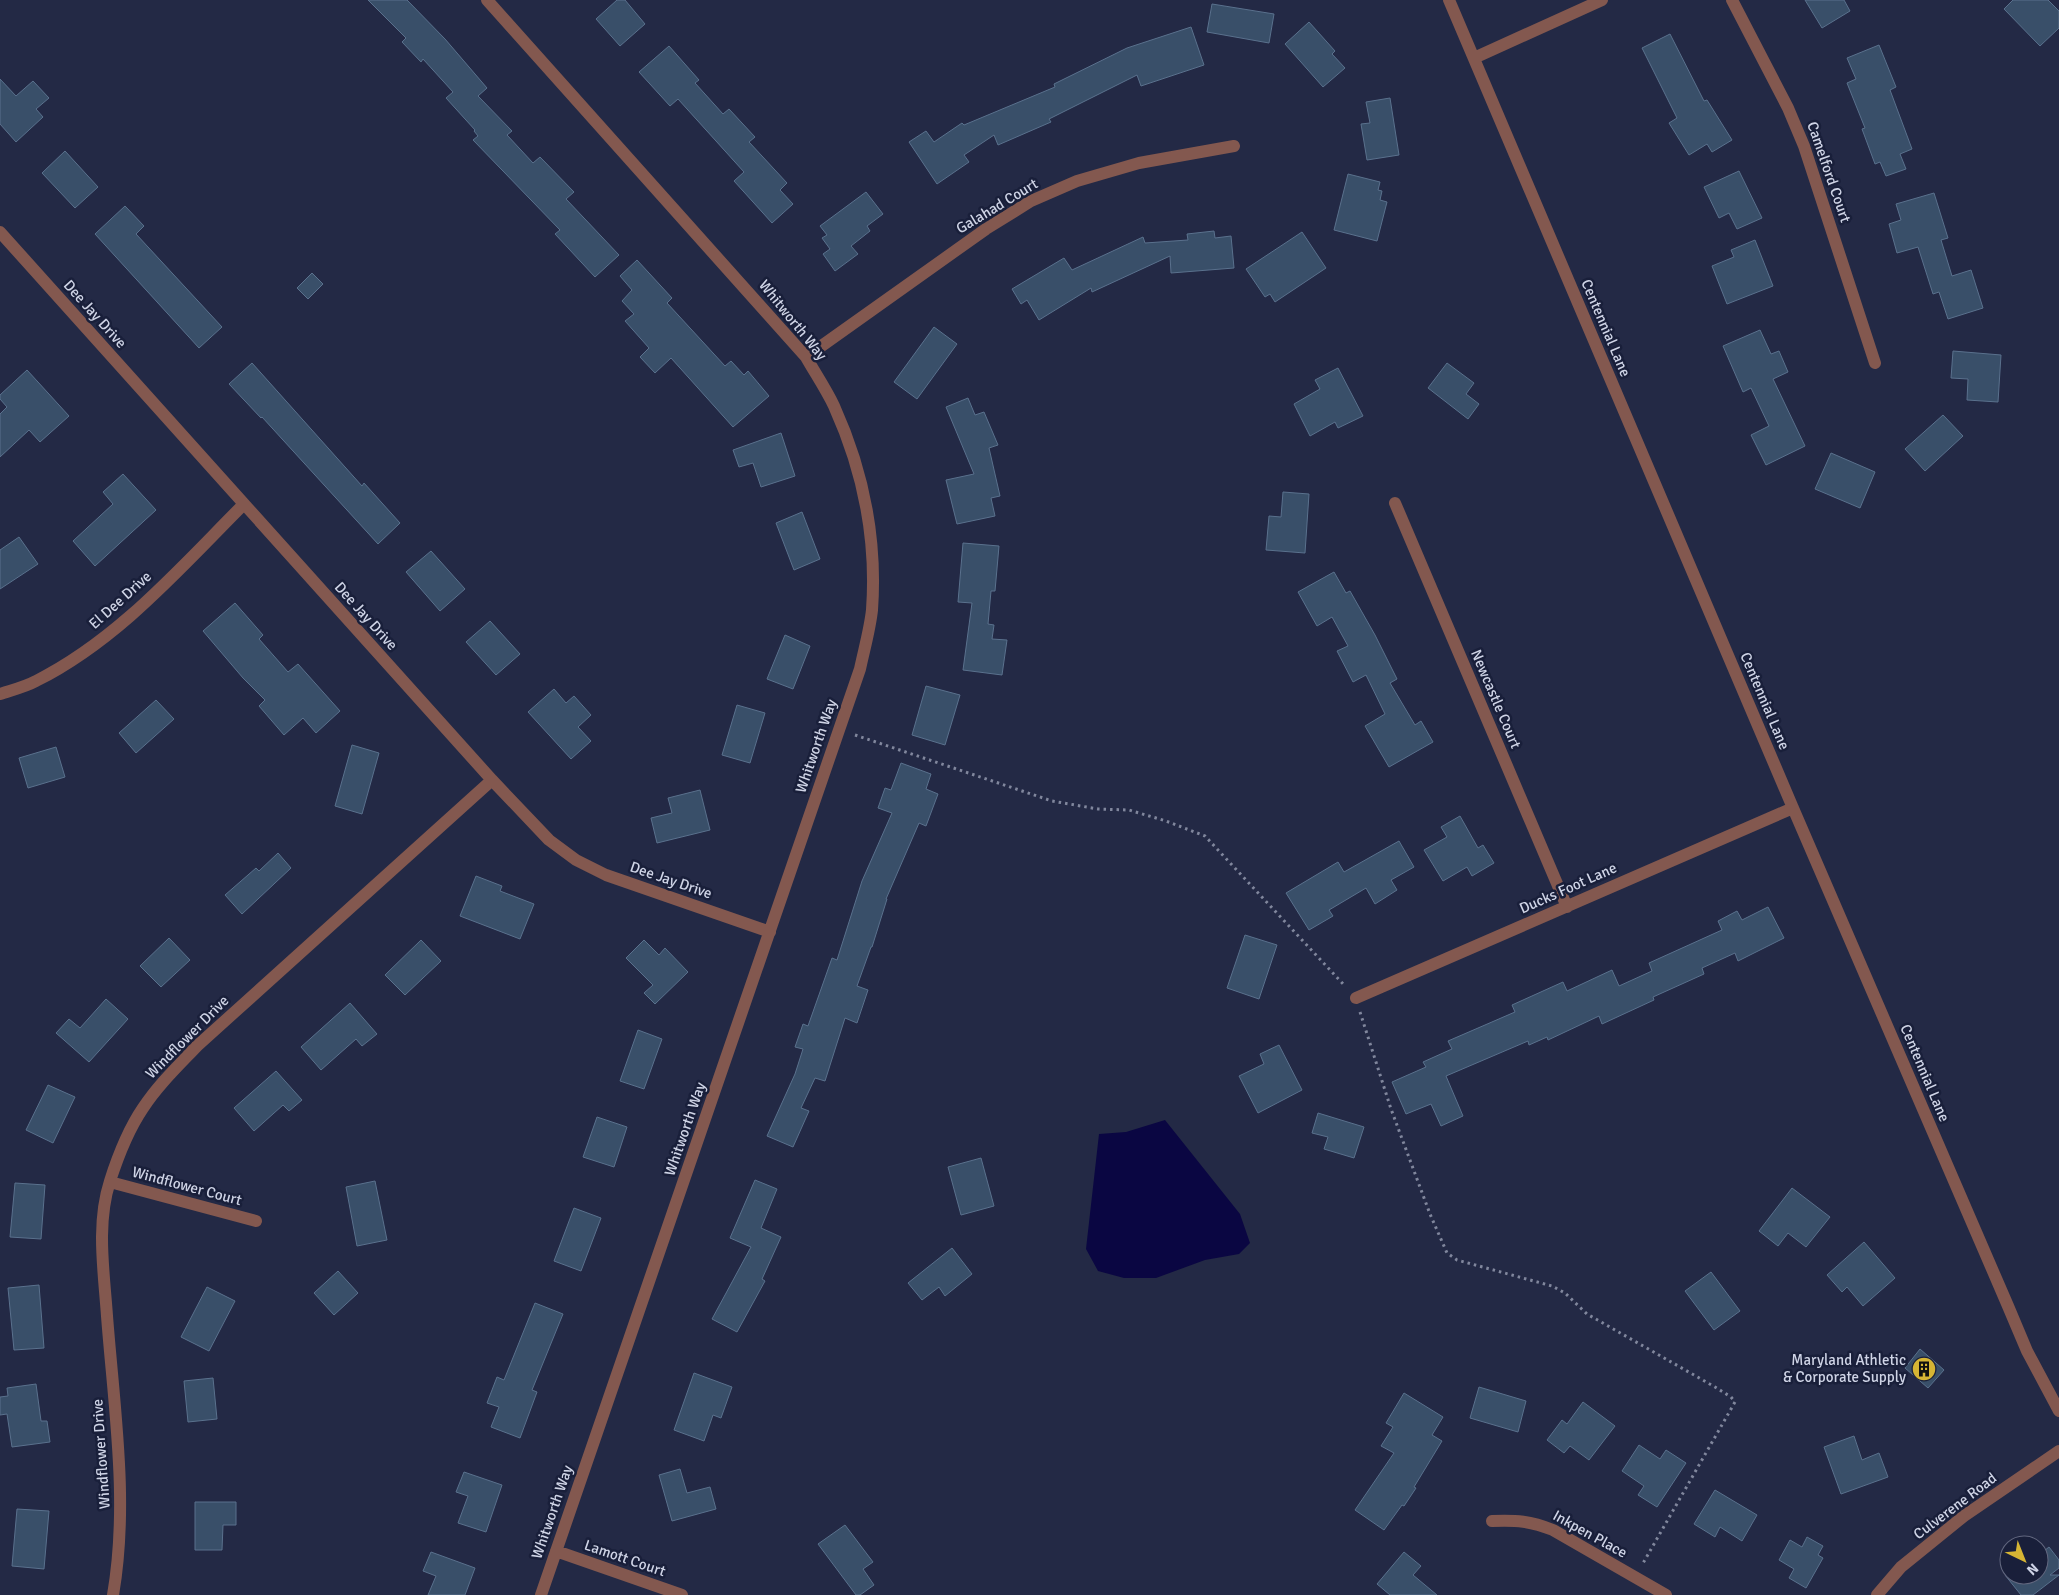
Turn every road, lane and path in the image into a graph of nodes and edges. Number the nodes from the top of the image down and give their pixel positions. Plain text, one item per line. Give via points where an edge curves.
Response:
1 (487, 0) edge
2 (1449, 0) edge
3 (1602, 0) edge
4 (1732, 0) edge
5 (1474, 58) junction
6 (1234, 146) dead end
7 (0, 232) edge
8 (806, 357) junction
9 (1875, 363) dead end
10 (1395, 503) dead end
11 (244, 504) junction
12 (0, 694) edge
13 (839, 730) junction
14 (492, 780) junction
15 (1793, 808) junction
16 (1567, 907) junction
17 (770, 932) junction
18 (1356, 998) junction
19 (110, 1182) junction
20 (256, 1222) dead end
21 (2059, 1411) edge
22 (2059, 1451) edge
23 (1492, 1521) dead end
24 (556, 1551) junction
25 (1634, 1578) junction
26 (113, 1595) edge
27 (541, 1595) edge
28 (682, 1595) edge
29 (1666, 1595) edge
30 (1877, 1595) edge

1 - 8 street, Whitworth Way
2 - 5 street, Centennial Lane
3 - 5 street
4 - 9 street, Camelford Court via 1804,146
5 - 15 street, Centennial Lane
6 - 8 street, Galahad Court via 1139,163 1077,181 1031,201 986,229
7 - 11 street, Dee Jay Drive
8 - 13 street, Whitworth Way via 834,405 853,454 866,504 872,558 872,611 860,669
10 - 16 street, Newcastle Court
11 - 12 street, El Dee Drive via 110,633 35,682
11 - 14 street, Dee Jay Drive
13 - 17 street, Whitworth Way
13 - 18 path via 1052,802 1129,810 1205,836
14 - 17 street, Dee Jay Drive via 549,840 576,860 606,875
14 - 19 street, Windflower Drive via 205,1039 166,1079 142,1108 125,1141
15 - 16 street, Ducks Foot Lane
15 - 21 street, Centennial Lane via 2027,1351
16 - 18 street, Ducks Foot Lane
17 - 24 street, Whitworth Way
18 - 25 path via 1391,1109 1447,1253 1457,1260 1552,1286 1587,1314 1731,1396 1735,1402
19 - 20 street, Windflower Court
19 - 26 street, Windflower Drive via 103,1216 103,1262 122,1505
22 - 30 street, Culverene Road via 1964,1516 1901,1567
23 - 25 street, Inkpen Place via 1517,1520 1553,1530
24 - 27 street, Whitworth Way
24 - 28 street, Lamott Court
25 - 29 street, Inkpen Place

